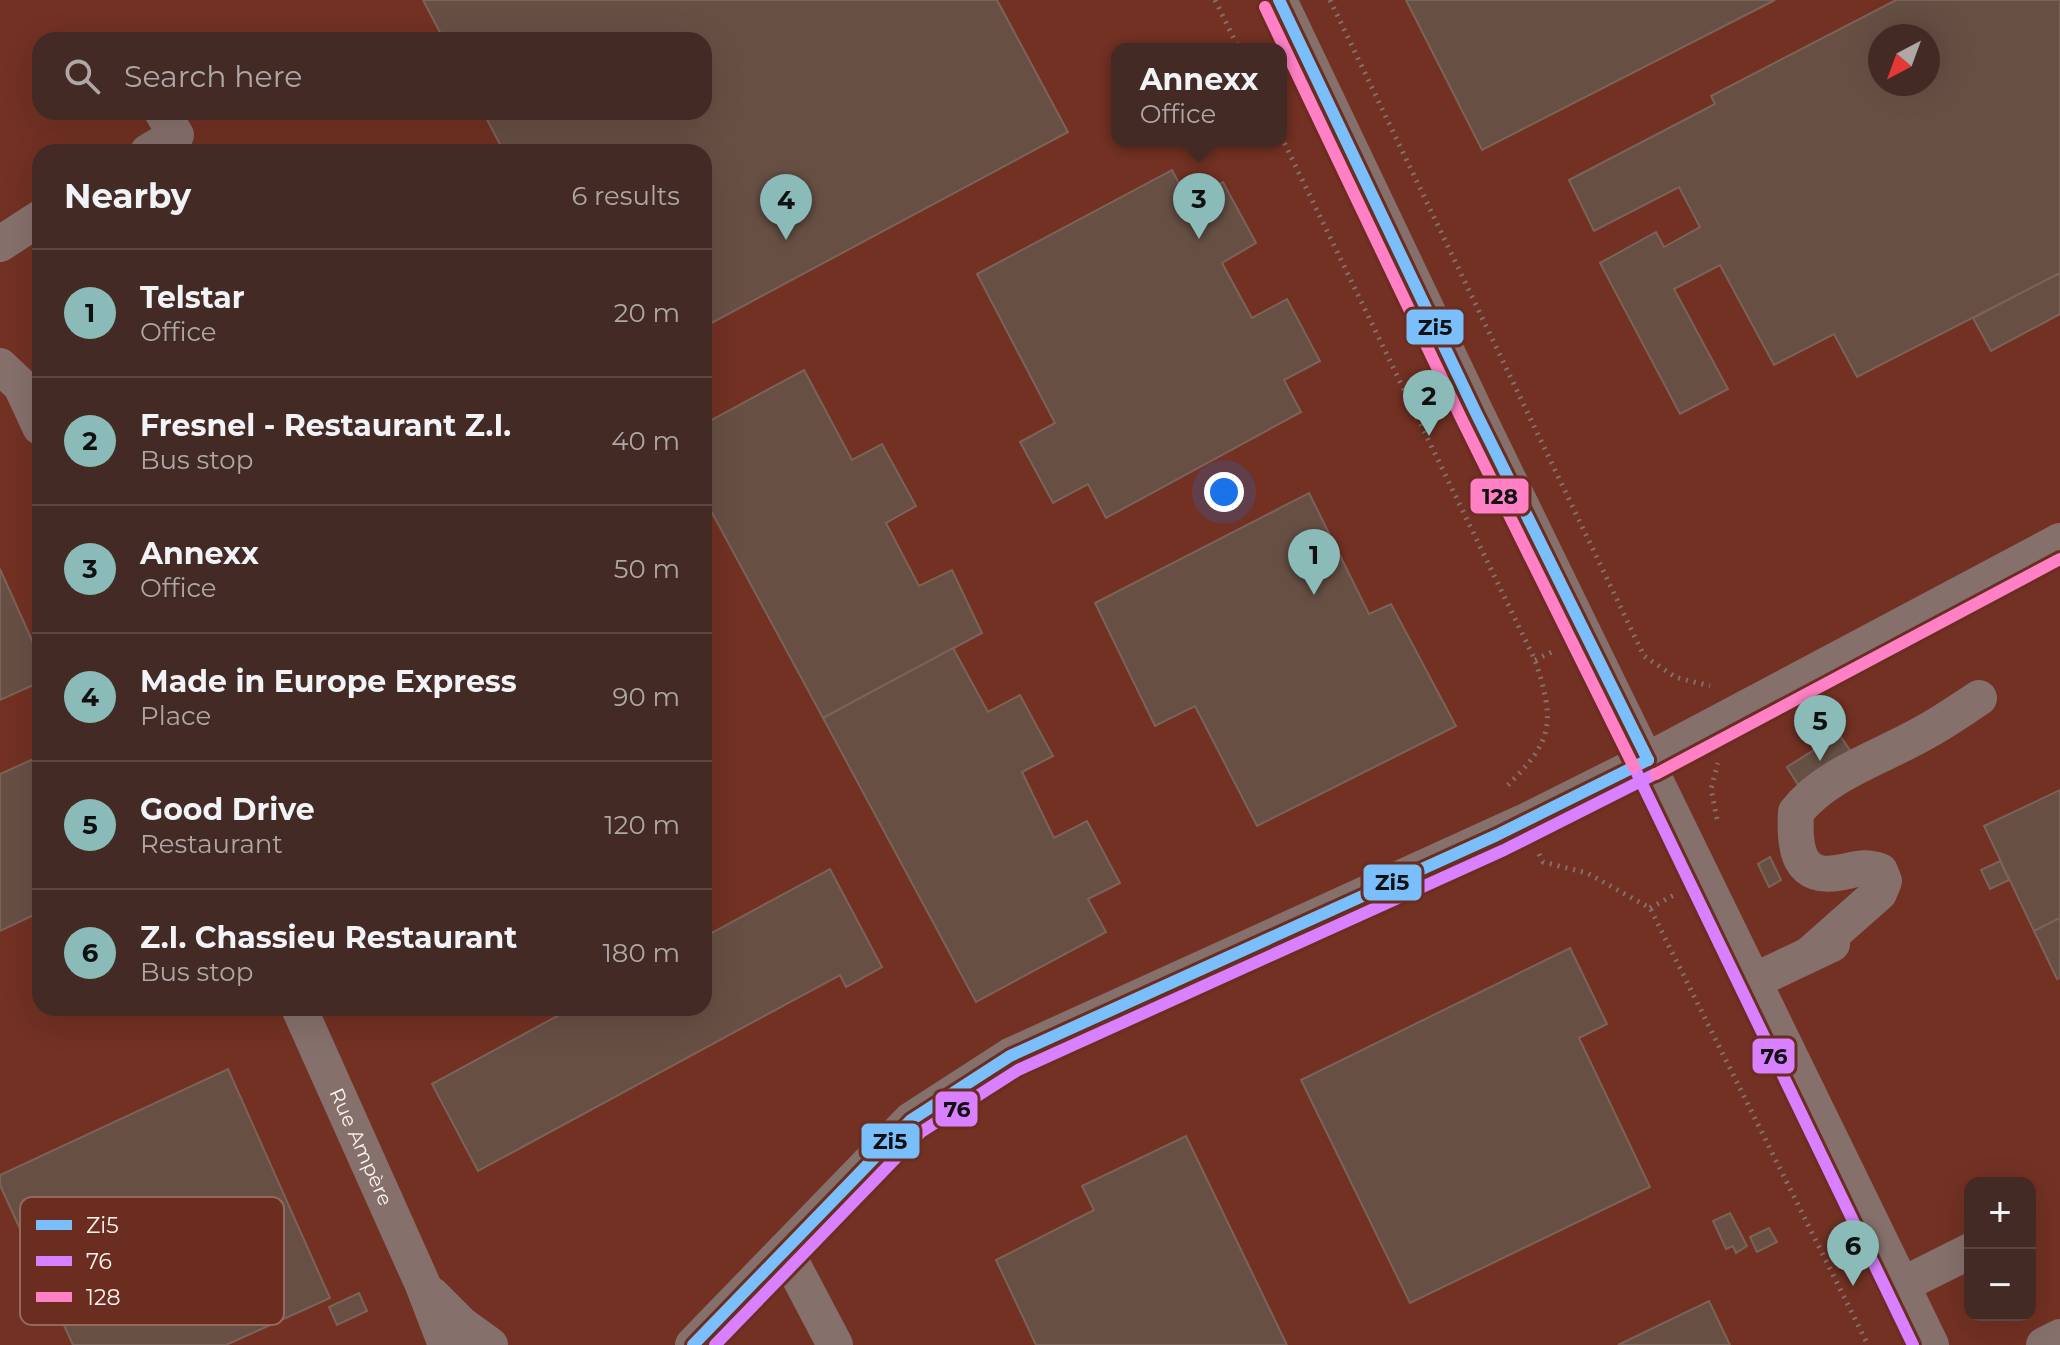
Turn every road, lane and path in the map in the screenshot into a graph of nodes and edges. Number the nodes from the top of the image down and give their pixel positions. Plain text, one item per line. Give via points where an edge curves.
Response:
1 (1215, 0) edge
2 (1279, 0) edge
3 (1330, 0) edge
4 (1236, 43) edge
5 (167, 120) edge
6 (161, 144) edge
7 (1286, 147) edge
8 (32, 223) edge
9 (0, 244) edge
10 (0, 366) edge
11 (32, 410) edge
12 (2060, 541) edge
13 (1979, 698) dead end
14 (1728, 716) junction
15 (1648, 760) junction
16 (1524, 822) junction
17 (1720, 831) dead end
18 (1869, 925) dead end
19 (1810, 954) junction
20 (1754, 981) junction
21 (303, 1016) edge
22 (785, 1250) junction
23 (1964, 1254) edge
24 (423, 1285) junction
25 (1902, 1285) junction
26 (2060, 1337) edge
27 (446, 1345) edge
28 (490, 1345) edge
29 (693, 1345) edge
30 (835, 1345) edge
31 (1868, 1345) edge
32 (1931, 1345) edge
33 (2044, 1345) edge

1 - 4 path
2 - 15 street
3 - 14 path via 1644,656 1675,677 1710,685
5 - 6 street via 176,135
7 - 16 path via 1535,660 1546,695 1548,730 1532,762 1505,788
8 - 9 street
10 - 11 street via 21,386
12 - 14 street
13 - 19 street via 1826,785 1796,812 1795,842 1809,870 1822,874 1865,866 1880,871 1884,881 1879,893
14 - 15 street
14 - 17 path via 1737,739 1719,761 1711,789
15 - 16 street
15 - 20 street
16 - 22 street via 1010,1056 911,1120
16 - 31 path via 1543,862 1587,873 1650,908
18 - 19 street
19 - 20 street
20 - 25 street
21 - 24 street, Rue Ampère
22 - 29 street
22 - 30 street
23 - 25 street
24 - 27 street, Rue Ampère
24 - 28 street, Rue Ampère
25 - 32 street
26 - 33 street

